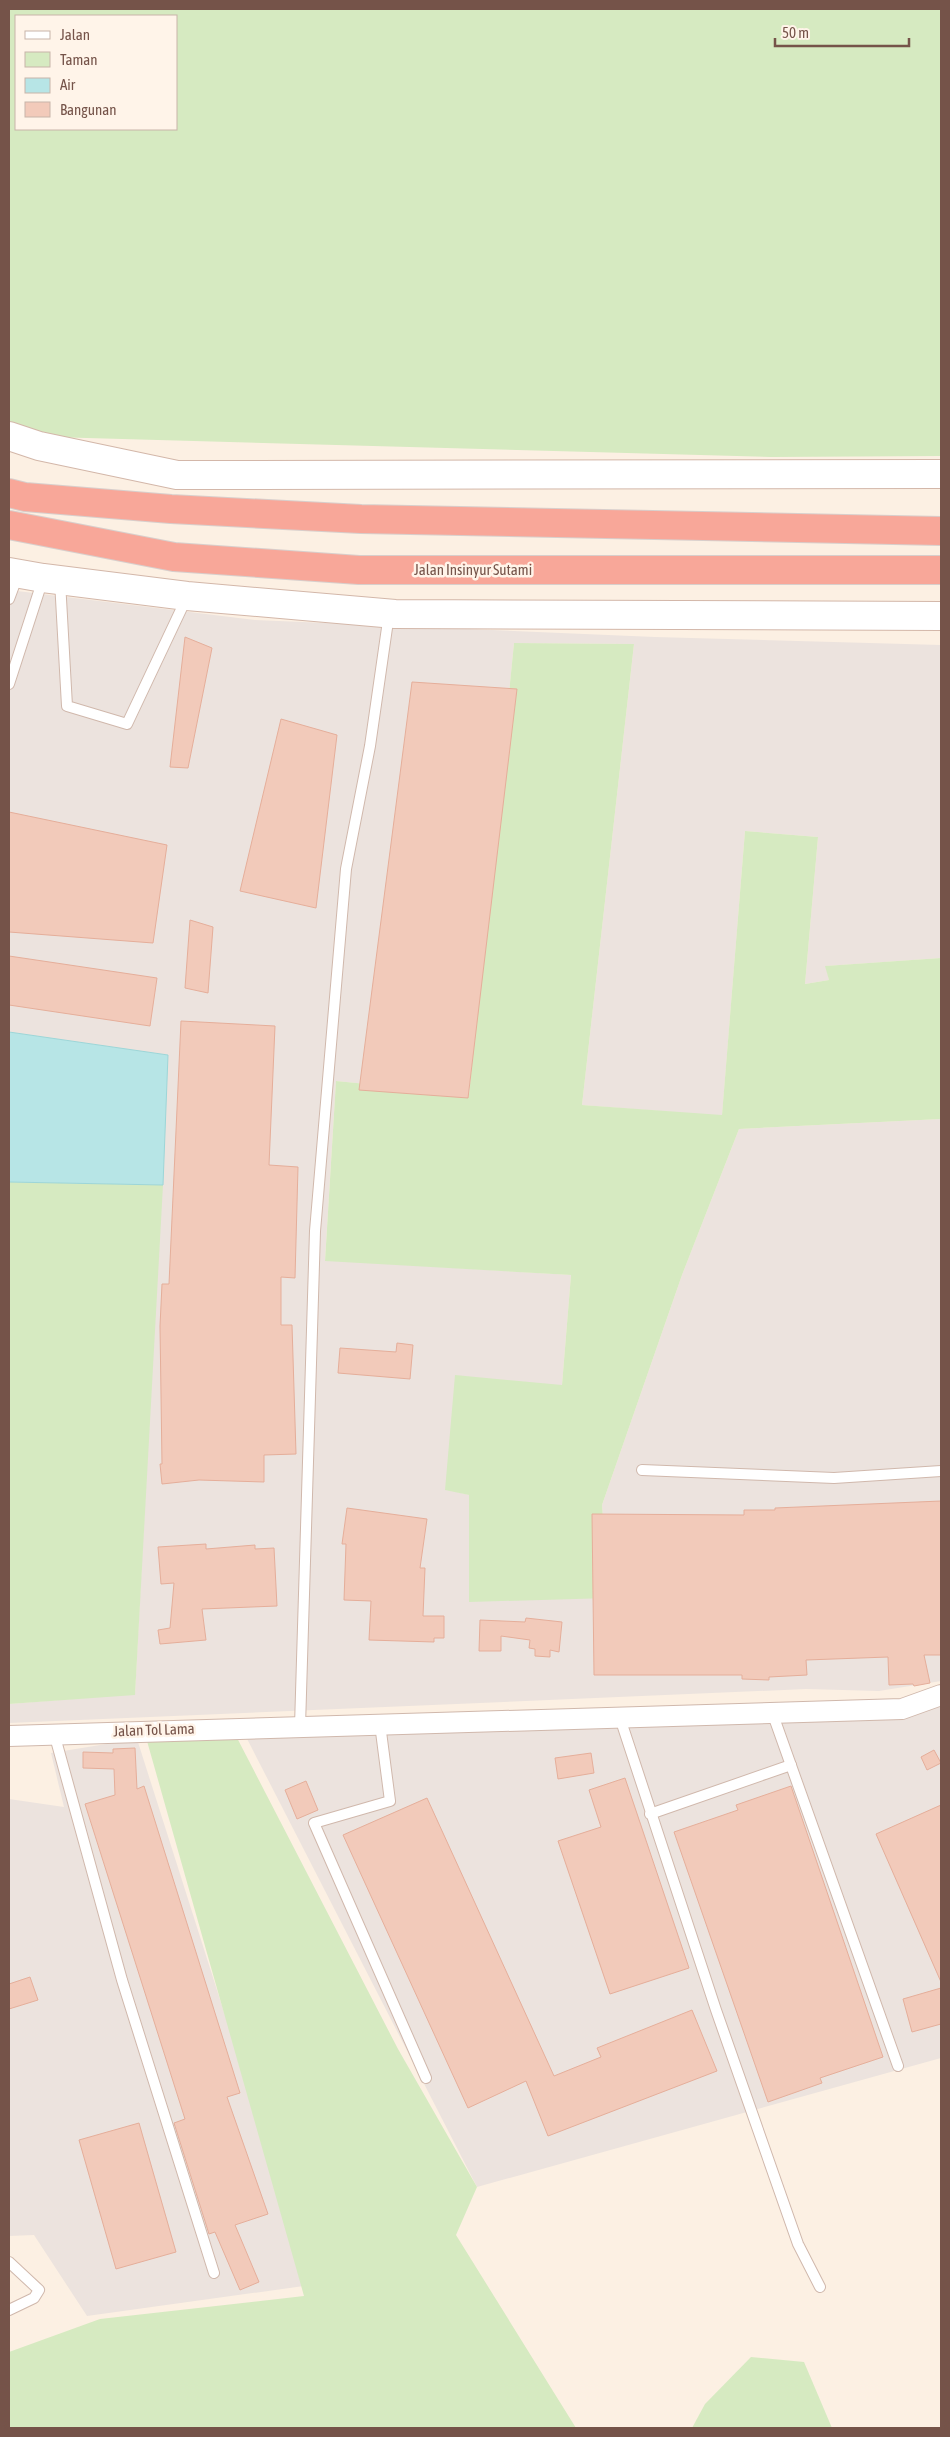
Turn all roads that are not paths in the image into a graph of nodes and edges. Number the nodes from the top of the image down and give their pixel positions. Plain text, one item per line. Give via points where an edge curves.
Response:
1 (9, 436) edge
2 (941, 474) edge
3 (9, 494) edge
4 (9, 525) edge
5 (941, 531) edge
6 (941, 570) edge
7 (33, 576) edge
8 (187, 596) junction
9 (9, 600) edge
10 (389, 614) junction
11 (941, 616) edge
12 (9, 684) edge
13 (642, 1470) dead end
14 (941, 1471) edge
15 (941, 1695) edge
16 (772, 1712) junction
17 (620, 1718) junction
18 (380, 1724) junction
19 (300, 1726) junction
20 (54, 1733) junction
21 (9, 1736) edge
22 (790, 1765) junction
23 (650, 1814) junction
24 (898, 2066) dead end
25 (426, 2078) dead end
26 (9, 2262) edge
27 (214, 2273) dead end
28 (820, 2287) dead end
29 (9, 2310) edge

1 - 2 street via 39,446 177,474
3 - 5 highway via 171,509 360,518
4 - 6 highway, Jalan Insinyur Sutami via 174,557 359,570
7 - 8 street
7 - 8 lane via 67,706 127,724
7 - 9 lane
7 - 12 lane
8 - 10 street
10 - 11 street
10 - 19 lane via 370,746 346,869 315,1231
13 - 14 lane via 834,1478
15 - 16 street, Jalan Tol Lama via 902,1709
16 - 17 street, Jalan Tol Lama
16 - 22 lane
17 - 18 street, Jalan Tol Lama
17 - 23 lane
18 - 19 street, Jalan Tol Lama
18 - 25 lane via 390,1801 314,1823
19 - 20 street, Jalan Tol Lama
20 - 21 street, Jalan Tol Lama
20 - 27 lane via 122,1980
22 - 23 lane
22 - 24 lane
23 - 28 lane via 798,2244
26 - 29 lane via 39,2290 34,2298

